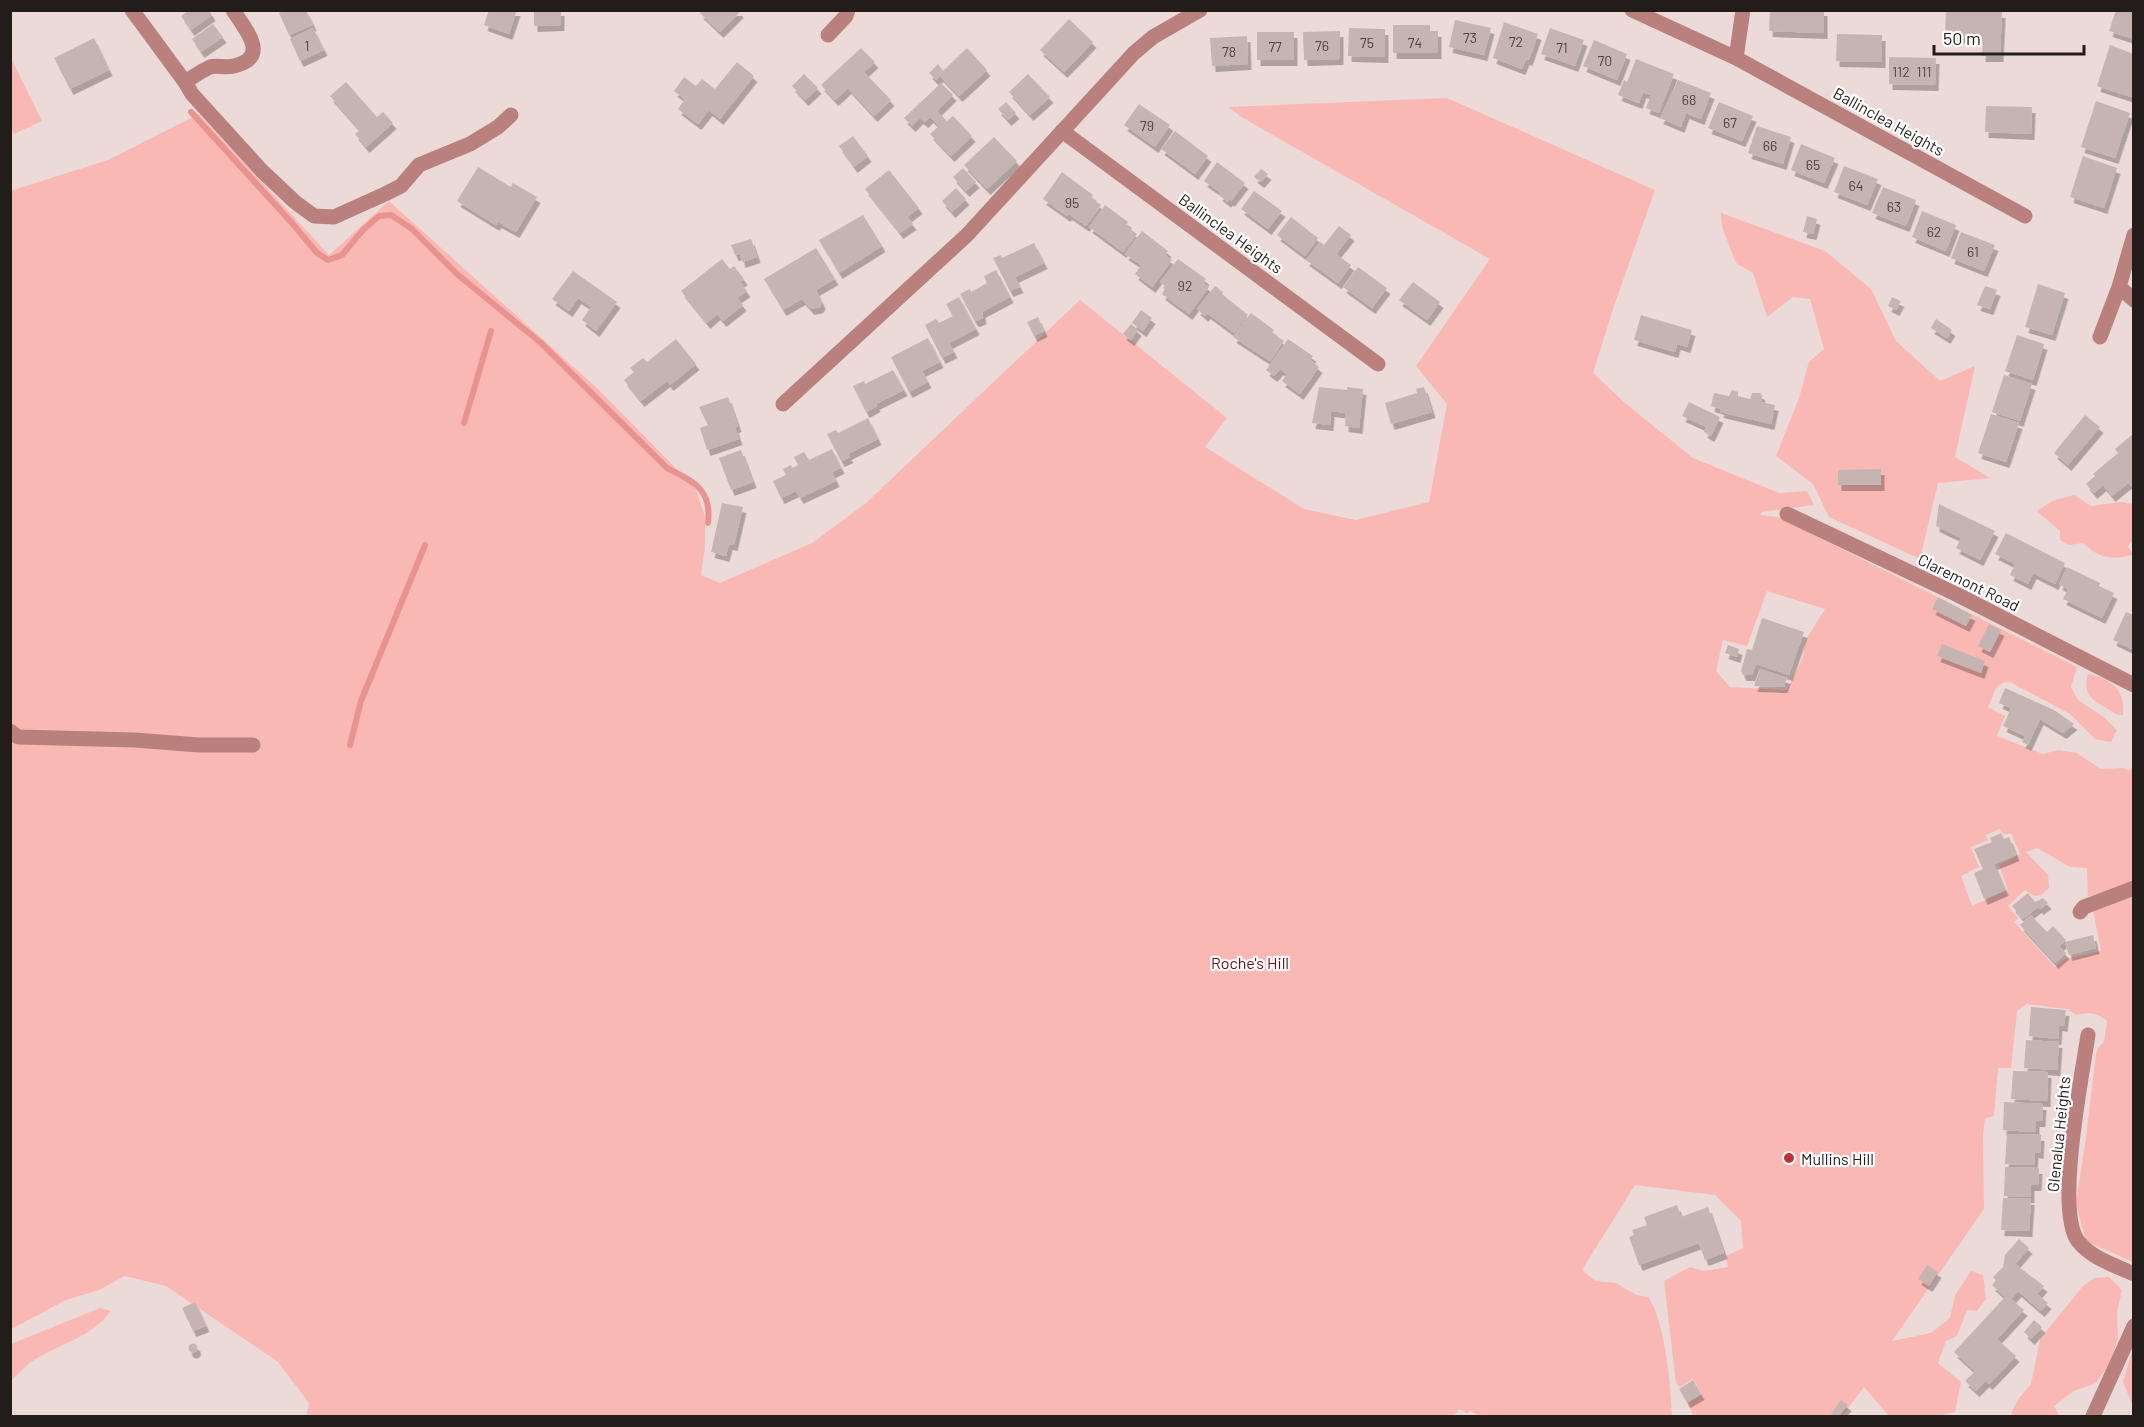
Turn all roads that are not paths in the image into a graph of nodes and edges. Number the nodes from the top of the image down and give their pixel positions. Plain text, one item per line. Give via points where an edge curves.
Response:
1 (132, 10) edge
2 (233, 10) edge
3 (848, 10) edge
4 (1200, 10) edge
5 (1632, 10) edge
6 (1743, 10) edge
7 (828, 35) dead end
8 (1736, 58) junction
9 (185, 82) junction
10 (511, 115) dead end
11 (1062, 131) junction
12 (2025, 216) dead end
13 (2133, 235) edge
14 (2119, 287) junction
15 (2133, 300) edge
16 (2100, 337) dead end
17 (1378, 364) dead end
18 (783, 404) dead end
19 (1787, 514) dead end
20 (2133, 685) edge
21 (10, 731) edge
22 (253, 745) dead end
23 (2133, 888) edge
24 (2080, 912) dead end
25 (2088, 1035) dead end
26 (2133, 1274) edge
27 (2133, 1326) edge
28 (2093, 1416) edge

1 - 9 street
2 - 9 street via 252,39 252,54 245,62 212,66
3 - 7 street
4 - 11 street via 1153,37 1134,53
5 - 8 street, Ballinclea Heights
6 - 8 street
8 - 12 street, Ballinclea Heights
9 - 10 street via 262,171 314,216 334,217 401,186 419,165 470,144 498,128
11 - 17 street, Ballinclea Heights
11 - 18 street via 967,235
13 - 14 street
14 - 15 street
14 - 16 street
19 - 20 street, Claremont Road
21 - 22 street via 18,737
23 - 24 street
25 - 26 street, Glenalua Heights via 2071,1150 2070,1224 2077,1240 2092,1255
27 - 28 street

